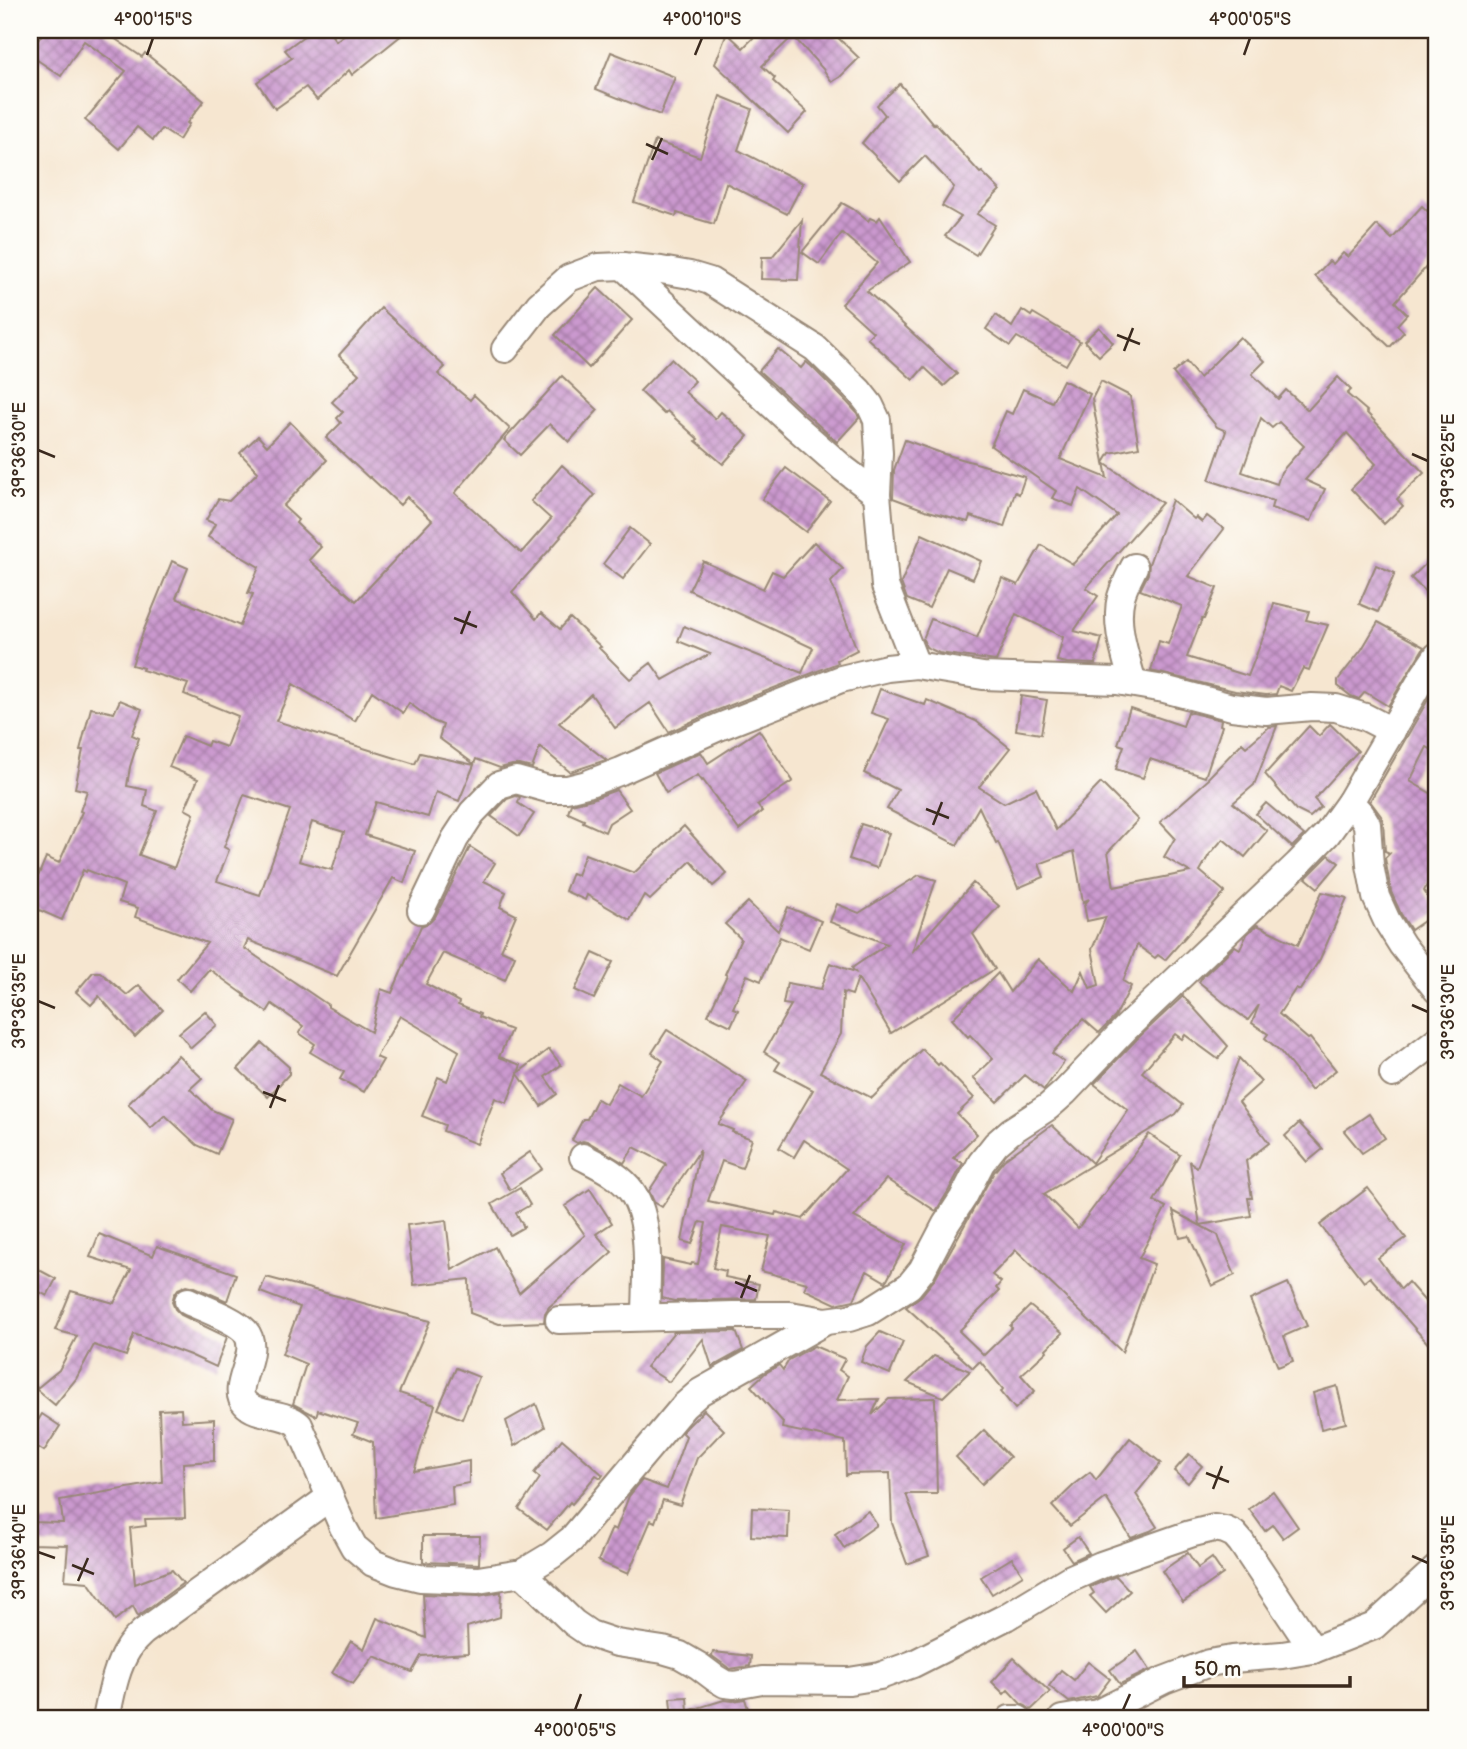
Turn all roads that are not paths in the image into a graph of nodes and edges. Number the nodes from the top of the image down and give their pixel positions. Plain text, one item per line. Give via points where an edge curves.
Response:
1 (623, 266) junction
2 (505, 349) dead end
3 (877, 494) junction
4 (1134, 567) dead end
5 (1437, 656) edge
6 (916, 665) junction
7 (1133, 684) junction
8 (1392, 731) junction
9 (1350, 802) junction
10 (421, 910) dead end
11 (1437, 989) edge
12 (1437, 1040) edge
13 (1393, 1074) dead end
14 (583, 1157) dead end
15 (187, 1301) dead end
16 (646, 1317) junction
17 (559, 1320) dead end
18 (826, 1321) junction
19 (330, 1497) junction
20 (1437, 1568) edge
21 (522, 1573) junction
22 (1313, 1650) junction
23 (106, 1719) edge
24 (1010, 1719) edge
25 (1017, 1719) edge
26 (1062, 1719) edge

1 - 2 street via 598,267 569,278 539,305
1 - 3 street via 844,470
1 - 3 street via 710,281 815,348 859,391 877,421
3 - 6 street via 885,586
4 - 7 street via 1120,599 1119,616
5 - 8 street
6 - 7 street via 983,676
6 - 10 street via 841,679 587,784 548,789 516,780 499,785 455,839
7 - 8 street via 1232,707 1266,711 1336,708
8 - 9 street
9 - 11 street via 1367,824 1376,897 1387,921
9 - 18 street via 1298,864 1065,1092 996,1144 909,1286 868,1311
12 - 13 street
14 - 16 street via 618,1177 641,1213 647,1258
15 - 19 street via 246,1332 250,1356 242,1399 253,1409 292,1418 299,1424
16 - 17 street
16 - 18 street via 790,1315
18 - 21 street via 699,1392 572,1539
19 - 21 street via 354,1547 385,1568 420,1578 468,1580
19 - 23 street via 143,1632 123,1657
20 - 22 street via 1374,1626
21 - 22 street via 590,1634 680,1655 725,1684 849,1681 913,1664 1101,1564 1214,1528 1234,1534 1241,1542
22 - 26 street via 1209,1663 1098,1713
24 - 25 street

